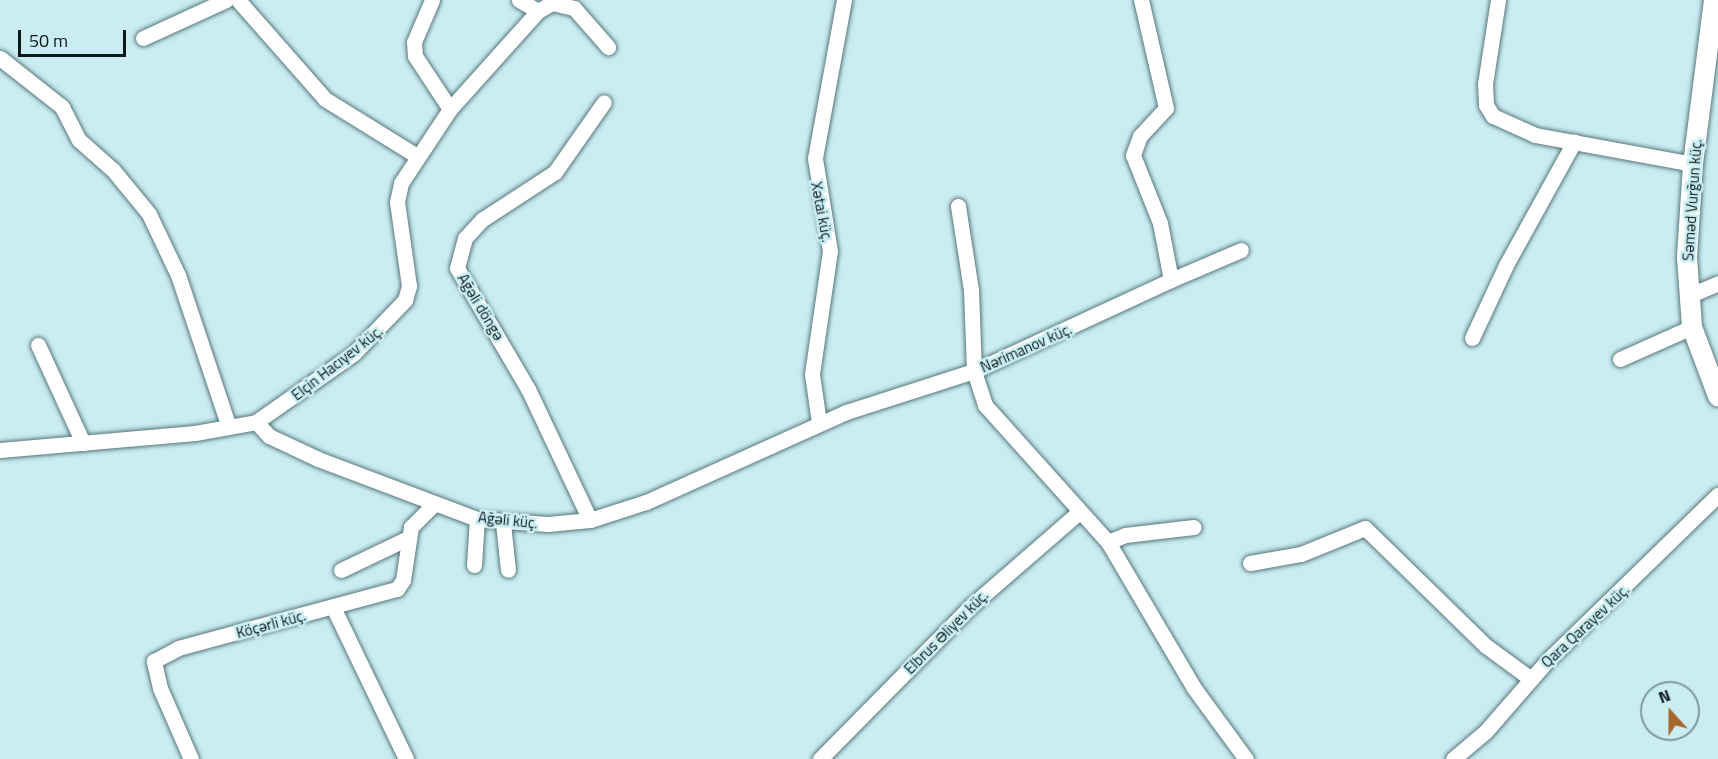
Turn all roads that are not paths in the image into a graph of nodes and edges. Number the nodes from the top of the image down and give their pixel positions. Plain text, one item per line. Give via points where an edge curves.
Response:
1 (226, 0) edge
2 (238, 0) edge
3 (432, 0) edge
4 (519, 0) edge
5 (844, 0) edge
6 (1141, 0) edge
7 (1498, 0) edge
8 (1714, 0) edge
9 (538, 10) junction
10 (143, 38) dead end
11 (608, 47) dead end
12 (0, 58) edge
13 (604, 102) dead end
14 (450, 109) junction
15 (1574, 142) junction
16 (417, 156) junction
17 (1693, 164) junction
18 (958, 206) dead end
19 (1241, 250) dead end
20 (1171, 280) junction
21 (1718, 283) edge
22 (1688, 296) junction
23 (1692, 327) junction
24 (1472, 338) dead end
25 (38, 345) dead end
26 (1620, 359) dead end
27 (974, 371) junction
28 (1718, 396) edge
29 (256, 422) junction
30 (819, 423) junction
31 (229, 427) junction
32 (83, 443) junction
33 (0, 450) edge
34 (1718, 495) edge
35 (434, 504) junction
36 (1079, 512) junction
37 (477, 519) junction
38 (590, 520) junction
39 (503, 523) junction
40 (1194, 527) dead end
41 (406, 539) junction
42 (1108, 542) junction
43 (1250, 563) dead end
44 (474, 565) dead end
45 (341, 570) dead end
46 (508, 570) dead end
47 (333, 607) junction
48 (1531, 679) junction
49 (191, 759) edge
50 (406, 759) edge
51 (820, 759) edge
52 (1246, 759) edge
53 (1453, 759) edge

1 - 10 street
2 - 16 street via 325,99
3 - 14 street via 414,42 415,56
4 - 9 street
5 - 30 street, Xətai küç. via 815,158 830,251 812,374
6 - 20 street via 1166,108 1140,136 1132,155 1160,223
7 - 15 street via 1488,56 1486,105 1493,116 1510,126
8 - 17 street, Səməd Vurğun küç.
9 - 11 street via 552,3 574,9
9 - 14 street, Elçin Hacıyev küç.
12 - 31 street via 62,107 79,140 113,170 148,214 177,275
13 - 38 street, Ağəli döngə via 596,120 555,172 483,219 465,238 457,268 528,389
14 - 16 street, Elçin Hacıyev küç.
15 - 17 street
15 - 24 street via 1506,265
16 - 29 street, Elçin Hacıyev küç. via 400,183 397,202 409,286 405,300 354,353
17 - 22 street, Səməd Vurğun küç.
18 - 27 street via 971,290
19 - 20 street, Nərimanov küç.
20 - 27 street, Nərimanov küç.
21 - 22 street
22 - 23 street, Səməd Vurğun küç.
23 - 26 street
23 - 28 street, Səməd Vurğun küç.
25 - 32 street
27 - 30 street, Ağəli küç.
27 - 36 street, Nərimanov küç. via 993,418
29 - 31 street
29 - 35 street, Ağəli küç. via 284,444
30 - 38 street, Ağəli küç. via 646,502
31 - 32 street
32 - 33 street
34 - 48 street, Qara Qarayev küç.
35 - 37 street, Ağəli küç.
35 - 41 street via 411,526
36 - 42 street, Nərimanov küç.
36 - 51 street, Elbrus Əliyev küç. via 971,606
37 - 39 street, Ağəli küç.
37 - 44 street
38 - 39 street, Ağəli küç.
39 - 46 street
40 - 42 street
41 - 45 street
41 - 47 street, Köçərli küç. via 403,579 397,589
42 - 52 street, Nərimanov küç. via 1194,688
43 - 48 street via 1301,555 1365,528 1486,646
47 - 49 street, Köçərli küç. via 178,648 154,661 160,688
47 - 50 street
48 - 53 street, Qara Qarayev küç. via 1486,731

